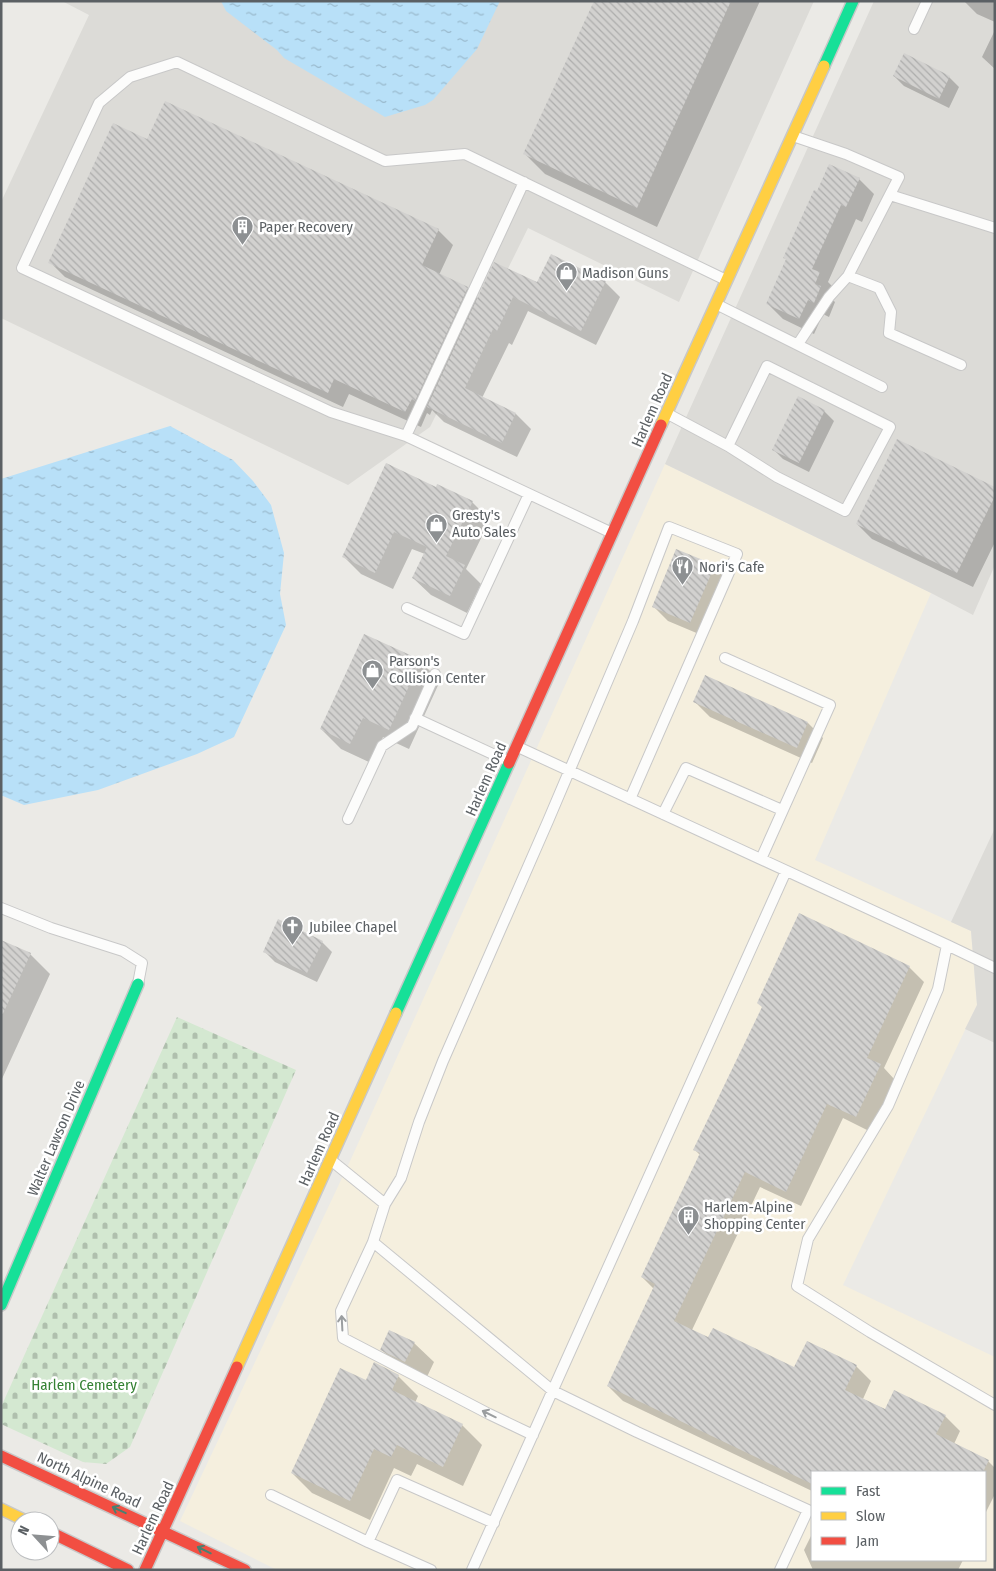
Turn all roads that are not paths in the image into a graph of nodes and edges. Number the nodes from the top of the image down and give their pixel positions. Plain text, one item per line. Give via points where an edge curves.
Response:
1 (853, 1) edge
2 (927, 1) edge
3 (914, 29) dead end
4 (793, 136) junction
5 (524, 182) junction
6 (890, 195) junction
7 (995, 228) edge
8 (848, 276) junction
9 (727, 280) junction
10 (717, 304) junction
11 (798, 344) junction
12 (961, 366) dead end
13 (882, 387) dead end
14 (667, 413) junction
15 (406, 436) junction
16 (728, 446) junction
17 (529, 494) junction
18 (613, 534) junction
19 (407, 608) dead end
20 (725, 658) dead end
21 (435, 674) dead end
22 (415, 718) junction
23 (517, 747) junction
24 (510, 762) junction
25 (569, 771) junction
26 (630, 798) junction
27 (782, 810) junction
28 (663, 814) junction
29 (348, 819) dead end
30 (761, 859) junction
31 (786, 871) junction
32 (1, 908) edge
33 (947, 945) junction
34 (995, 968) edge
35 (138, 984) joint
36 (331, 1160) junction
37 (385, 1204) junction
38 (373, 1242) junction
39 (1, 1304) edge
40 (553, 1391) junction
41 (995, 1404) edge
42 (533, 1435) junction
43 (1, 1456) edge
44 (271, 1495) dead end
45 (494, 1523) junction
46 (163, 1531) junction
47 (60, 1537) edge
48 (368, 1542) junction
49 (128, 1570) edge
50 (145, 1570) edge
51 (244, 1570) edge
52 (432, 1570) edge
53 (472, 1570) edge
54 (780, 1570) edge

1 - 4 main road, Harlem Road
2 - 3 lane
4 - 6 lane via 900,176
4 - 9 main road, Harlem Road
5 - 9 lane
5 - 15 lane
5 - 15 lane via 465,154 385,161 177,62 130,77 99,103 22,268 331,412
6 - 7 lane
6 - 8 lane
8 - 11 lane via 829,297
8 - 12 lane via 879,288 891,312 889,333
9 - 10 main road, Harlem Road
10 - 11 lane
10 - 14 main road, Harlem Road
11 - 13 lane
14 - 16 lane
14 - 18 main road, Harlem Road
15 - 17 lane
16 - 16 lane via 767,366 890,427 845,511 777,477
17 - 18 lane
17 - 19 lane via 464,634
18 - 23 main road, Harlem Road
20 - 27 lane via 830,705
21 - 22 lane
22 - 24 lane
22 - 29 lane via 412,726 382,746
23 - 24 main road, Harlem Road
23 - 25 lane
24 - 36 main road, Harlem Road
25 - 26 lane
25 - 26 lane via 669,527 737,554
25 - 37 lane via 443,1060 402,1178
26 - 28 lane
27 - 28 lane via 686,768
27 - 30 lane
28 - 30 lane
30 - 31 lane
31 - 33 lane
31 - 40 lane
32 - 35 lane via 123,951 142,963
33 - 34 lane
33 - 41 lane via 938,989 888,1106 808,1239 797,1286
35 - 39 main road, Walter Lawson Drive
36 - 37 lane
36 - 46 main road, Harlem Road
37 - 38 lane
38 - 40 lane
42 -> 38 lane via 343,1338 341,1311
40 - 42 lane
40 - 54 lane via 808,1510
42 - 45 lane
46 -> 43 main road, North Alpine Road
44 - 48 lane
45 - 48 lane via 397,1480
45 - 53 lane
46 - 50 main road, Harlem Road
51 -> 46 main road, North Alpine Road
47 - 49 main road
48 - 52 lane

